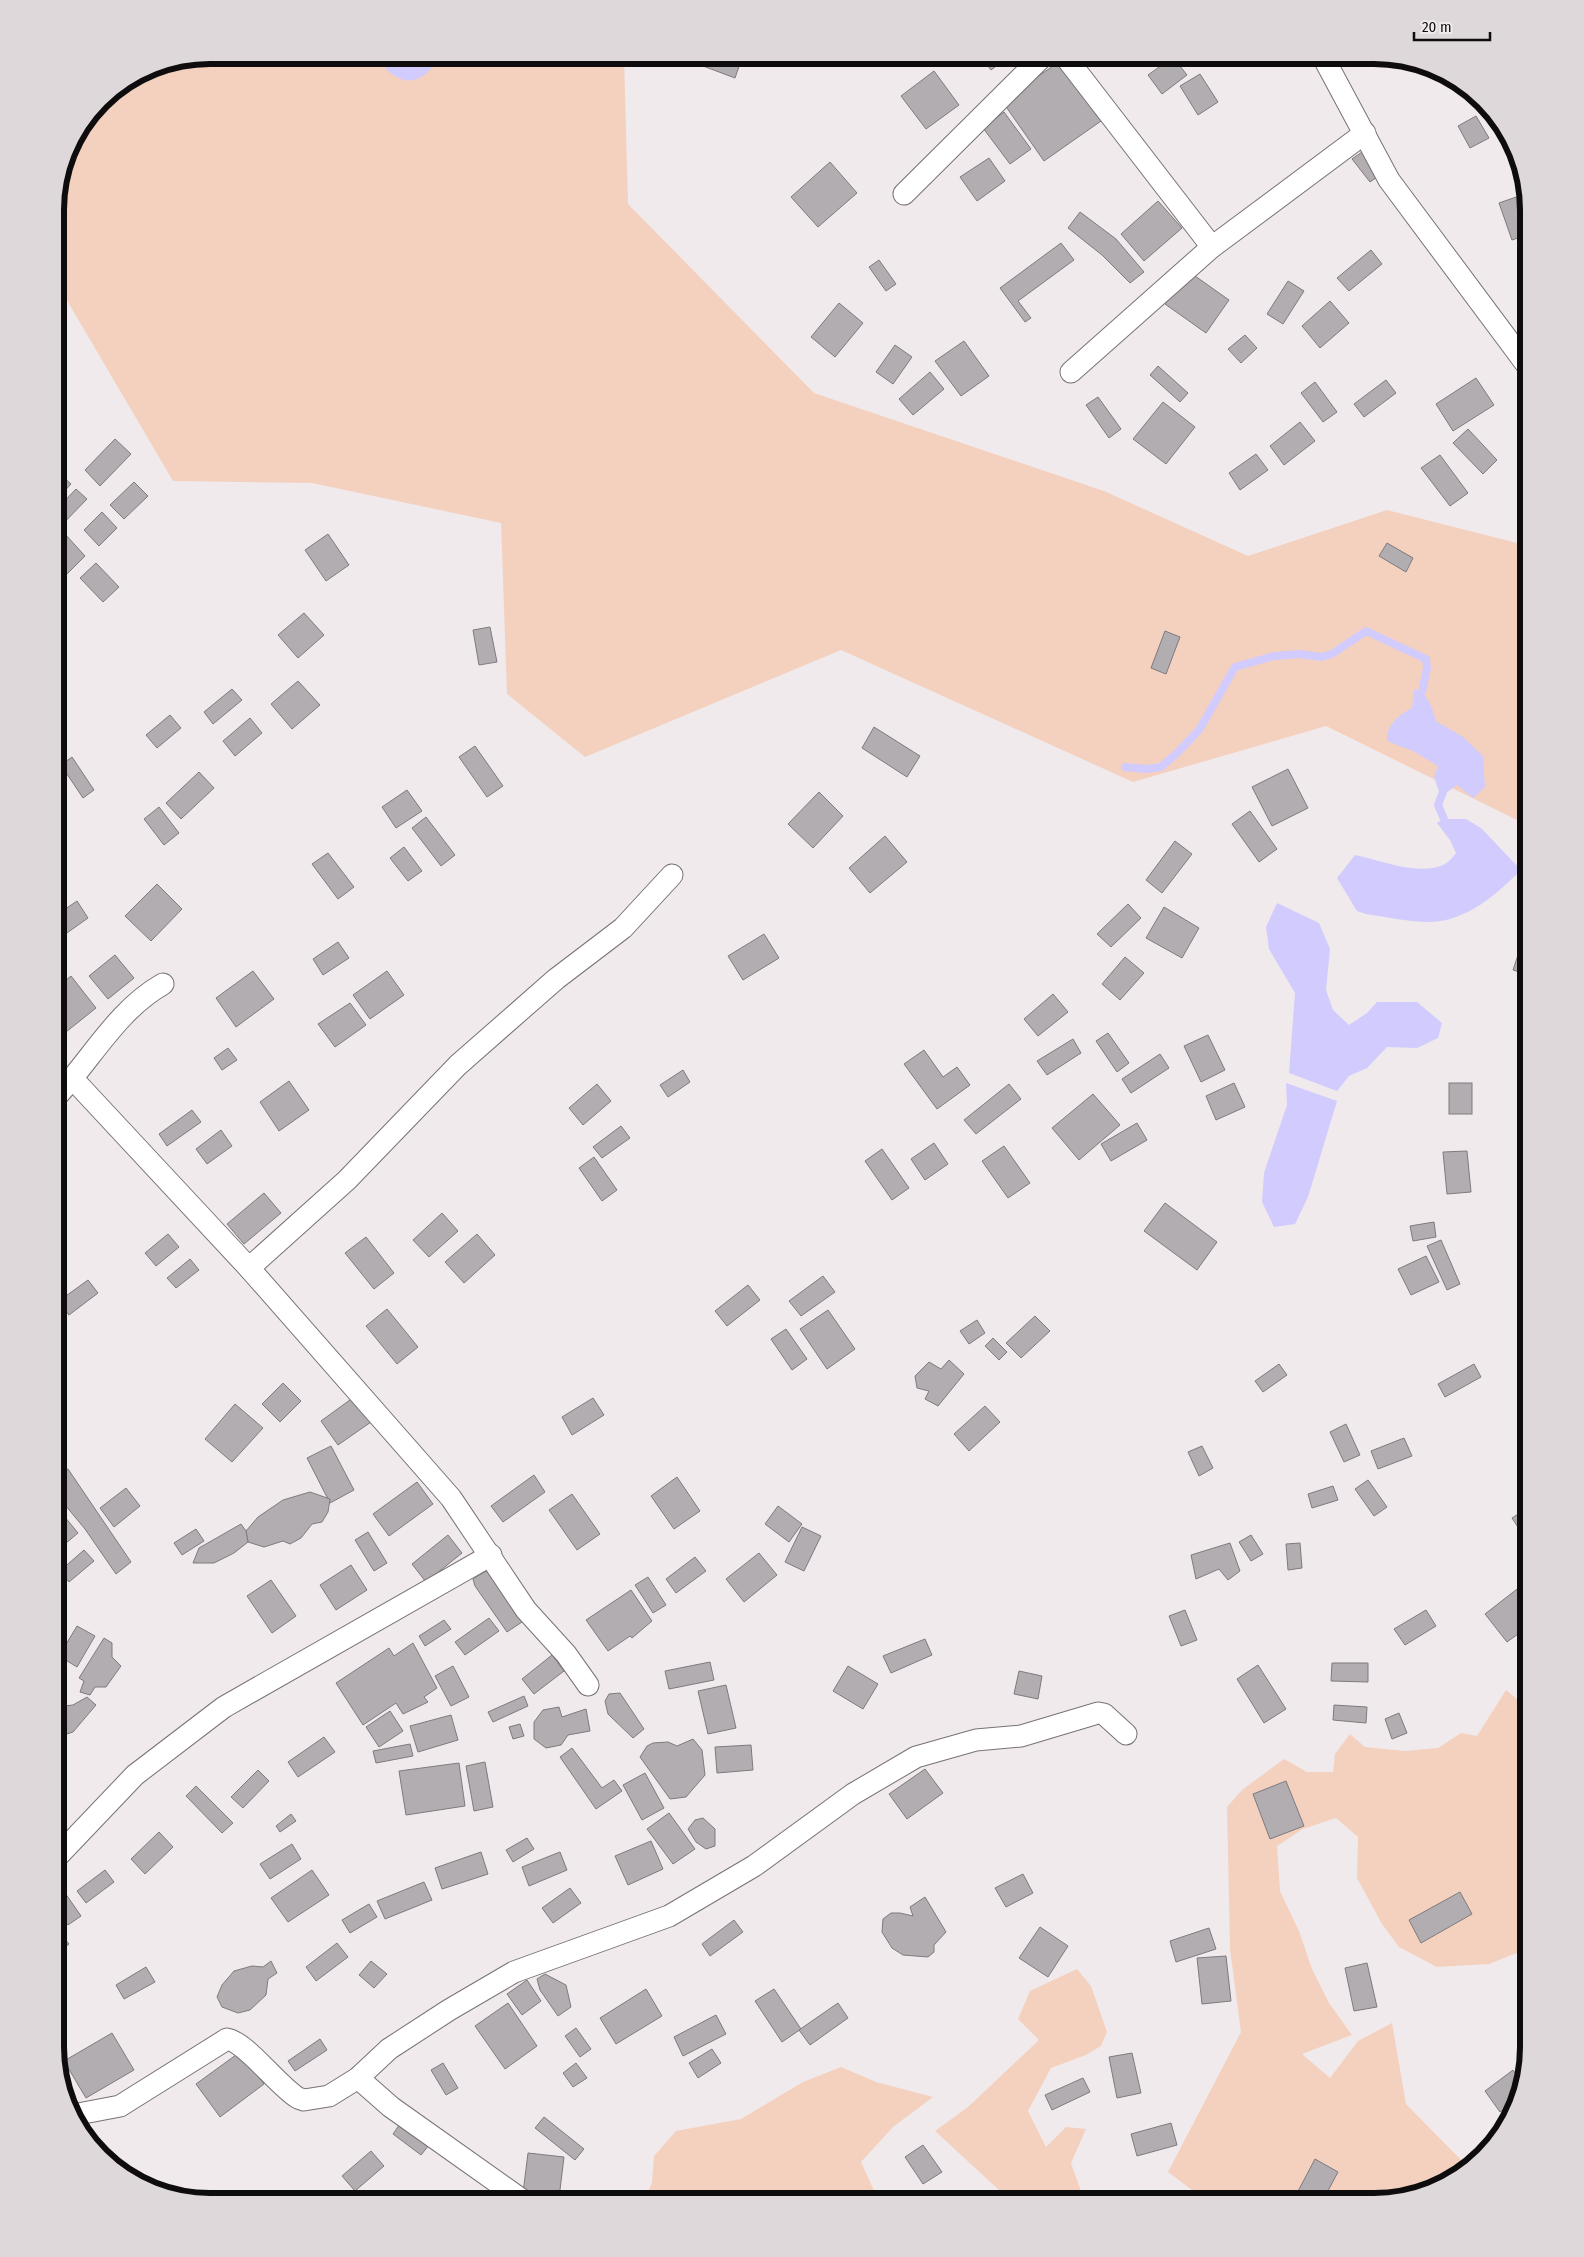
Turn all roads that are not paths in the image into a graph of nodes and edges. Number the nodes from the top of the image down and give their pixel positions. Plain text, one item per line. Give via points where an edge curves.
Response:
1 (1035, 64) edge
2 (1071, 64) edge
3 (1327, 64) edge
4 (1365, 133) junction
5 (904, 194) dead end
6 (1212, 247) junction
7 (1520, 356) edge
8 (1072, 372) dead end
9 (672, 875) dead end
10 (164, 984) dead end
11 (73, 1078) junction
12 (64, 1088) edge
13 (249, 1268) junction
14 (491, 1555) junction
15 (588, 1685) dead end
16 (1126, 1734) dead end
17 (64, 1850) edge
18 (358, 2078) junction
19 (80, 2114) edge
20 (512, 2193) edge

1 - 5 street
2 - 6 street
3 - 4 street
4 - 6 street
4 - 7 street via 1389,180
6 - 8 street
9 - 13 street via 623,928 556,979 458,1065 347,1180
10 - 11 street via 148,992 112,1027
11 - 12 street
11 - 13 street
13 - 14 street via 451,1498
14 - 15 street via 526,1610 566,1654
14 - 17 street via 224,1707 135,1776
16 - 18 street via 1104,1714 1098,1713 1022,1736 976,1740 925,1753 853,1794 754,1866 669,1916 514,1972 389,2049
18 - 19 street via 328,2096 304,2100 236,2041 227,2039 120,2106
18 - 20 street via 391,2107

